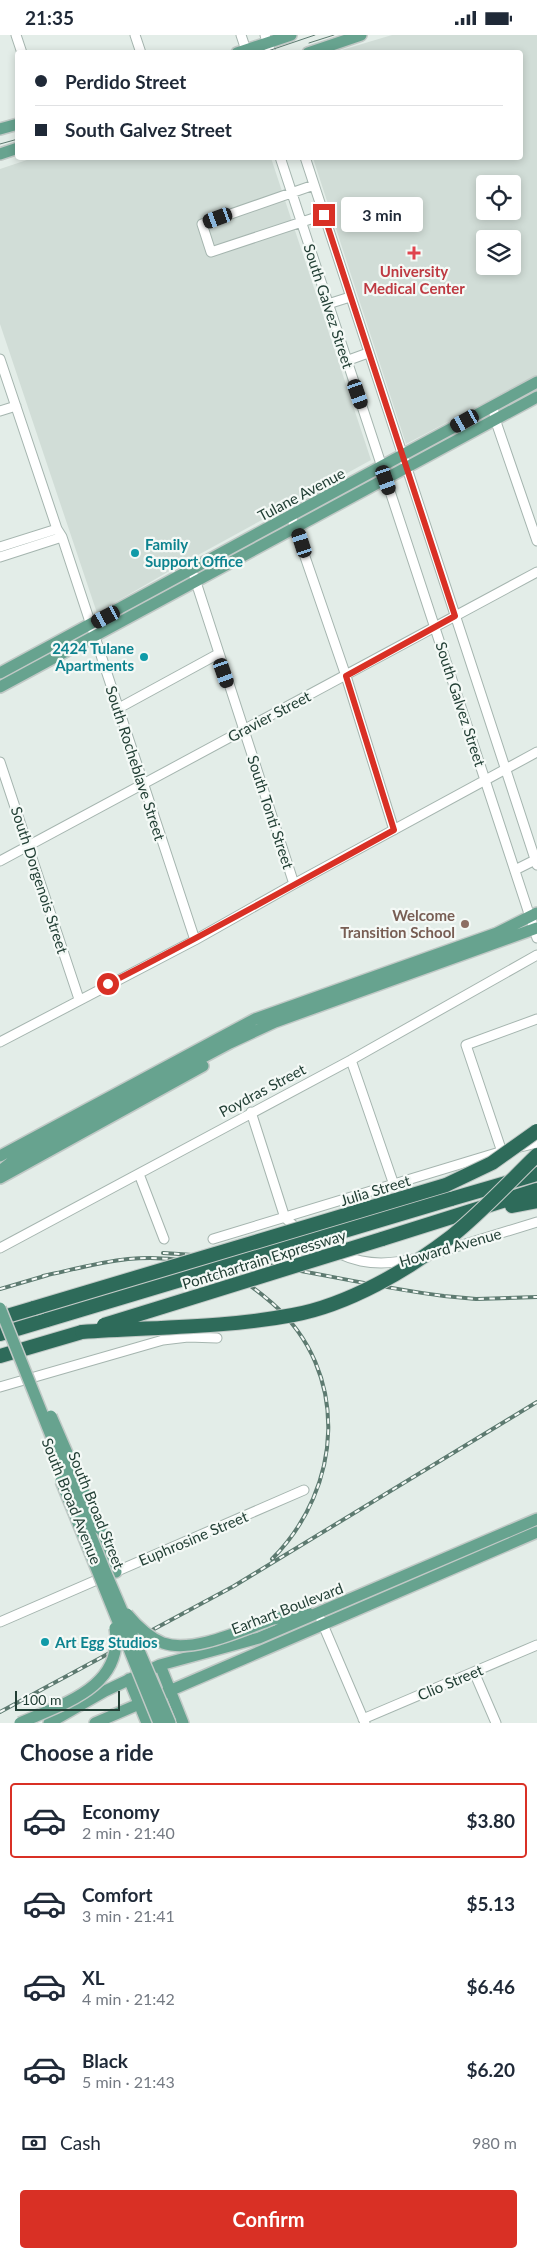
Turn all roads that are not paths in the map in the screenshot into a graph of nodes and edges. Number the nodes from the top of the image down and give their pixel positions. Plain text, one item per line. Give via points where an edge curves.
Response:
1 (16, 35) edge
2 (136, 35) edge
3 (241, 35) edge
4 (291, 35) edge
5 (356, 36) edge
6 (268, 43) edge
7 (21, 50) edge
8 (140, 50) edge
9 (243, 50) edge
10 (249, 50) edge
11 (316, 50) edge
12 (15, 124) edge
13 (0, 129) edge
14 (15, 149) edge
15 (0, 154) edge
16 (281, 160) edge
17 (306, 160) edge
18 (314, 185) junction
19 (292, 192) junction
20 (324, 215) junction
21 (302, 222) junction
22 (350, 297) junction
23 (328, 304) junction
24 (368, 353) junction
25 (0, 359) edge
26 (346, 361) junction
27 (537, 382) edge
28 (537, 397) edge
29 (16, 406) junction
30 (493, 406) junction
31 (0, 411) edge
32 (495, 419) junction
33 (402, 456) junction
34 (382, 467) junction
35 (406, 469) junction
36 (386, 480) junction
37 (291, 516) junction
38 (296, 528) junction
39 (59, 533) junction
40 (537, 541) edge
41 (0, 547) edge
42 (0, 557) edge
43 (537, 572) edge
44 (193, 575) junction
45 (455, 616) junction
46 (436, 627) junction
47 (92, 631) junction
48 (218, 654) junction
49 (0, 673) edge
50 (346, 676) junction
51 (0, 687) edge
52 (119, 708) junction
53 (244, 729) junction
54 (537, 752) edge
55 (0, 762) edge
56 (505, 769) junction
57 (485, 780) junction
58 (142, 783) junction
59 (394, 830) junction
60 (29, 845) junction
61 (0, 861) edge
62 (536, 863) edge
63 (515, 870) junction
64 (294, 884) junction
65 (533, 915) edge
66 (536, 932) edge
67 (195, 940) junction
68 (537, 955) edge
69 (79, 999) junction
70 (537, 1019) edge
71 (275, 1023) junction
72 (0, 1042) edge
73 (351, 1060) junction
74 (251, 1112) junction
75 (537, 1131) edge
76 (537, 1143) edge
77 (502, 1152) junction
78 (537, 1155) edge
79 (0, 1156) edge
80 (0, 1171) edge
81 (139, 1174) junction
82 (537, 1174) edge
83 (0, 1179) edge
84 (394, 1185) junction
85 (537, 1191) edge
86 (537, 1201) edge
87 (455, 1216) junction
88 (286, 1218) junction
89 (537, 1222) edge
90 (164, 1239) dead end
91 (214, 1239) dead end
92 (0, 1248) edge
93 (0, 1308) edge
94 (0, 1318) edge
95 (0, 1328) edge
96 (82, 1332) junction
97 (6, 1335) edge
98 (217, 1338) dead end
99 (0, 1356) edge
100 (24, 1380) junction
101 (0, 1387) edge
102 (304, 1491) dead end
103 (534, 1520) edge
104 (537, 1533) edge
105 (116, 1572) junction
106 (429, 1572) junction
107 (103, 1578) junction
108 (109, 1603) junction
109 (121, 1607) junction
110 (316, 1614) junction
111 (0, 1622) edge
112 (122, 1622) dead end
113 (323, 1625) junction
114 (537, 1645) edge
115 (160, 1665) junction
116 (474, 1672) junction
117 (129, 1679) junction
118 (171, 1691) junction
119 (139, 1704) junction
120 (364, 1721) edge
121 (20, 1723) edge
122 (48, 1723) edge
123 (94, 1723) edge
124 (147, 1723) edge
125 (159, 1723) edge
126 (170, 1723) edge
127 (183, 1723) edge
128 (496, 1723) edge

1 - 7 street
2 - 8 street
3 - 9 street
4 - 6 main road
5 - 11 main road
6 - 10 main road
12 - 13 main road
14 - 15 main road
16 - 19 street, South Galvez Street
17 - 18 street, South Galvez Street
18 - 19 street
18 - 20 street, South Galvez Street
19 - 21 street, South Galvez Street
19 - 21 street via 202,224 211,252
20 - 21 street
20 - 22 street, South Galvez Street
21 - 23 street, South Galvez Street
22 - 23 street
22 - 24 street, South Galvez Street
23 - 26 street, South Galvez Street
24 - 26 street
24 - 33 street, South Galvez Street
25 - 29 street, South Rocheblave Street
26 - 34 street, South Galvez Street
27 - 30 main road, Tulane Avenue
28 - 32 main road, Tulane Avenue
29 - 31 street
29 - 39 street, South Rocheblave Street
30 - 32 street
30 - 33 main road, Tulane Avenue
32 - 35 main road, Tulane Avenue
32 - 40 street
33 - 34 main road, Tulane Avenue
33 - 35 street, South Galvez Street
34 - 36 street, South Galvez Street
34 - 37 main road, Tulane Avenue
35 - 36 main road, Tulane Avenue
35 - 45 street, South Galvez Street
36 - 38 main road, Tulane Avenue
36 - 46 street, South Galvez Street
37 - 38 street
37 - 44 main road, Tulane Avenue
38 - 44 main road, Tulane Avenue
38 - 50 street
39 - 41 street
39 - 42 street
39 - 47 street, South Rocheblave Street
43 - 45 street, Gravier Street
44 - 47 main road, Tulane Avenue
44 - 48 street, South Tonti Street
45 - 46 street, Gravier Street
45 - 56 street, South Galvez Street
46 - 50 street, Gravier Street
46 - 57 street, South Galvez Street
47 - 49 main road, Tulane Avenue
47 - 51 main road, Tulane Avenue
47 - 52 street, South Rocheblave Street
48 - 52 street
48 - 53 street, South Tonti Street
50 - 53 street, Gravier Street
50 - 59 street
52 - 58 street, South Rocheblave Street
53 - 58 street, Gravier Street
53 - 64 street, South Tonti Street
54 - 56 street
55 - 60 street, South Dorgenois Street
56 - 57 street
56 - 62 street, South Galvez Street
57 - 59 street
57 - 63 street, South Galvez Street
58 - 60 street, Gravier Street
58 - 67 street, South Rocheblave Street
59 - 64 street
60 - 61 street, Gravier Street
60 - 69 street, South Dorgenois Street
62 - 63 street
63 - 65 street, South Galvez Street
64 - 67 street
65 - 66 street, South Galvez Street
65 - 79 main road via 497,933 255,1019
66 - 71 main road
67 - 69 street
68 - 73 street, Poydras Street
69 - 72 street
70 - 77 street via 466,1045
71 - 80 main road via 230,1043 23,1153
71 - 83 main road via 183,1079
73 - 74 street, Poydras Street
73 - 84 street
74 - 81 street, Poydras Street
74 - 88 street
75 - 94 highway, bridge via 492,1163 446,1185
76 - 77 street, Julia Street
77 - 84 street, Julia Street
78 - 96 highway, bridge via 451,1237 380,1282 343,1299 294,1315 248,1321 181,1328
81 - 90 street
81 - 92 street, Poydras Street
82 - 97 highway, Pontchartrain Expressway, bridge
84 - 88 street, Julia Street
85 - 87 highway, Pontchartrain Expressway
86 - 87 highway
87 - 96 highway, Pontchartrain Expressway, bridge
88 - 89 street, Howard Avenue via 324,1247 350,1260 377,1264 439,1253
88 - 91 street, Julia Street
93 - 97 main road, South Broad Street, bridge
95 - 108 main road, South Broad Street, bridge
96 - 99 highway, Pontchartrain Expressway
97 - 105 main road, bridge via 38,1386
97 - 109 main road, South Broad Street, bridge
98 - 100 street via 164,1340
100 - 101 street
100 - 107 street, South Broad Avenue
102 - 105 street, Euphrosine Street
103 - 104 street
103 - 106 main road, Earhart Boulevard
104 - 106 main road, Earhart Boulevard
105 - 107 street, Euphrosine Street
106 - 110 main road, Earhart Boulevard
106 - 113 main road, Earhart Boulevard
107 - 111 street, Euphrosine Street
107 - 112 street, South Broad Avenue
108 - 121 main road, bridge via 117,1647 98,1682 83,1694
108 - 125 main road, South Broad Street, bridge
109 - 110 main road, bridge via 152,1637 177,1645 209,1641 304,1612
109 - 126 main road, South Broad Street, bridge
110 - 113 street
110 - 115 main road, Earhart Boulevard via 259,1638
113 - 118 main road, Earhart Boulevard
113 - 120 street
114 - 116 street, Clio Street
115 - 117 main road, Earhart Boulevard
115 - 118 main road
116 - 120 street, Clio Street
116 - 128 street
117 - 119 main road
117 - 122 main road, Earhart Boulevard
118 - 119 main road, Earhart Boulevard
118 - 127 main road
119 - 123 main road, Earhart Boulevard
119 - 124 main road

